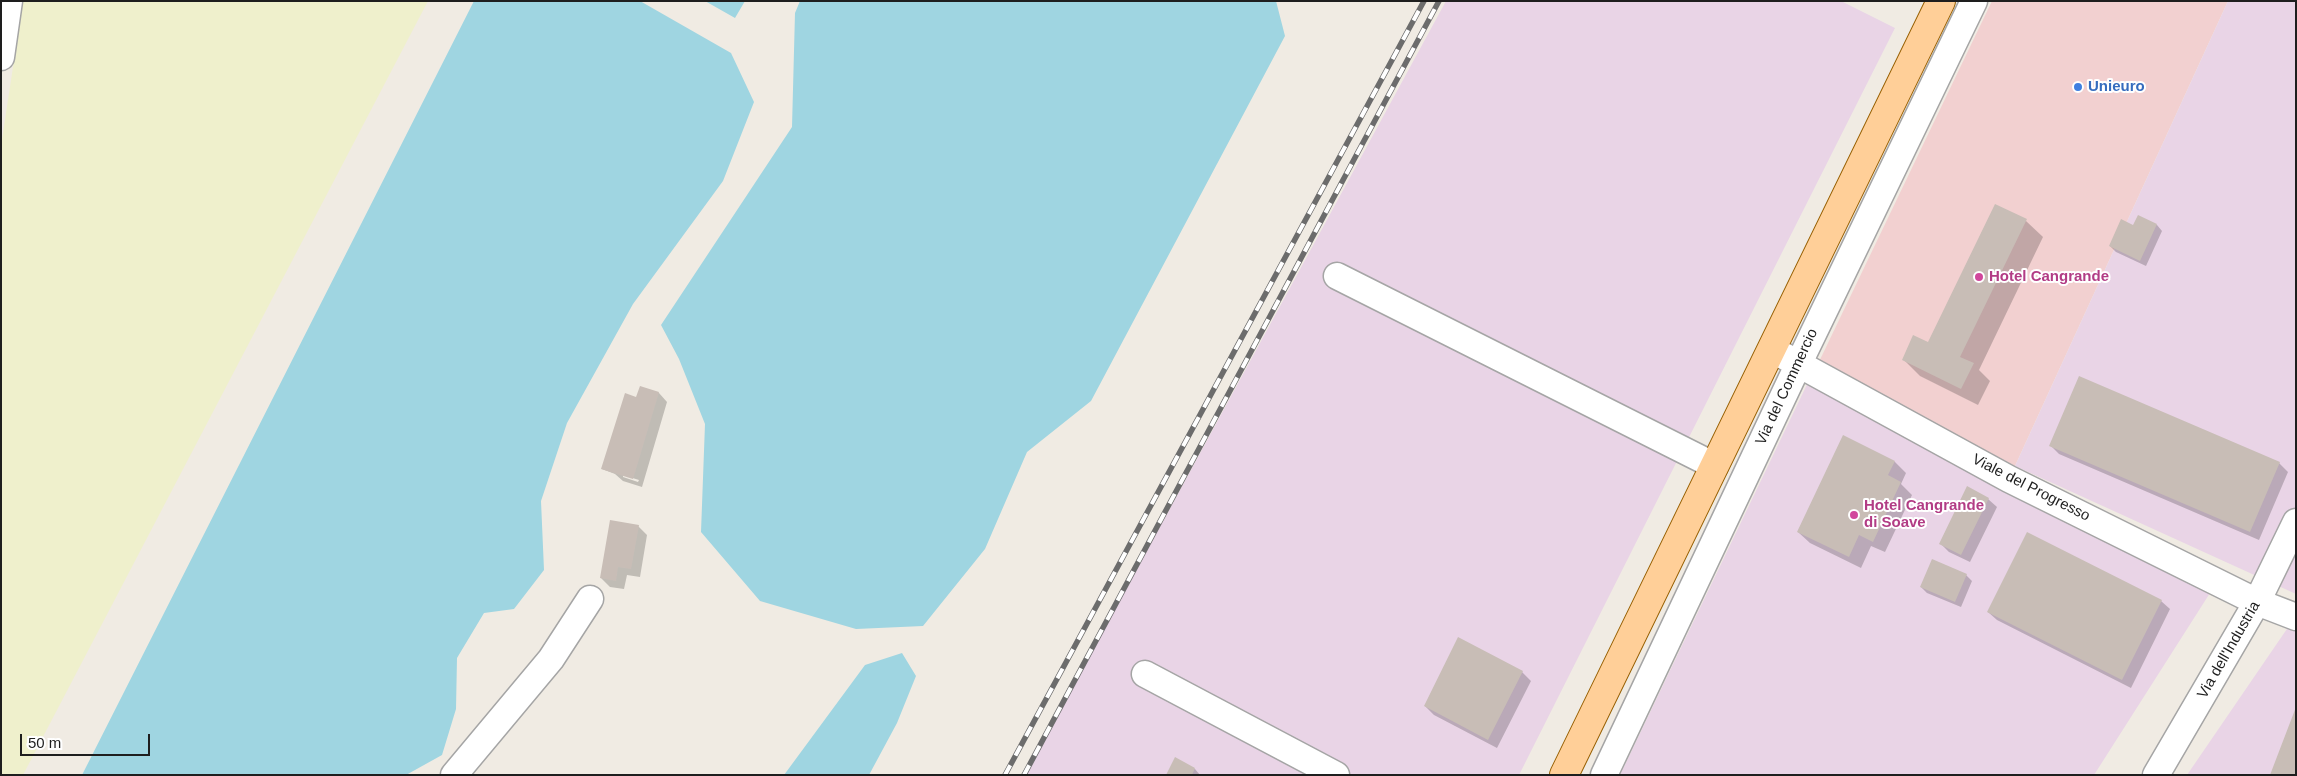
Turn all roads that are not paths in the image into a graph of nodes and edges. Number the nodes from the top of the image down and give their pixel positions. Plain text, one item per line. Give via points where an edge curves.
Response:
1 (9, 1) edge
2 (1941, 1) edge
3 (1974, 1) edge
4 (1, 56) edge
5 (1337, 276) dead end
6 (1772, 350) junction
7 (1799, 363) junction
8 (1715, 466) junction
9 (2296, 522) edge
10 (590, 599) dead end
11 (2258, 602) junction
12 (2296, 617) edge
13 (1145, 674) dead end
14 (454, 775) edge
15 (1336, 775) edge
16 (1564, 775) edge
17 (1604, 775) edge
18 (2156, 775) edge

1 - 4 street
2 - 6 main road
3 - 7 street, Via del Commercio
5 - 8 street
6 - 7 street, Viale del Progresso
6 - 8 main road
7 - 11 street, Viale del Progresso via 2009,479
7 - 17 street, Via del Commercio
8 - 16 main road
9 - 11 street, Via dell'Industria
10 - 14 street via 551,659
11 - 12 street, Viale del Progresso
11 - 18 street, Via dell'Industria
13 - 15 street

